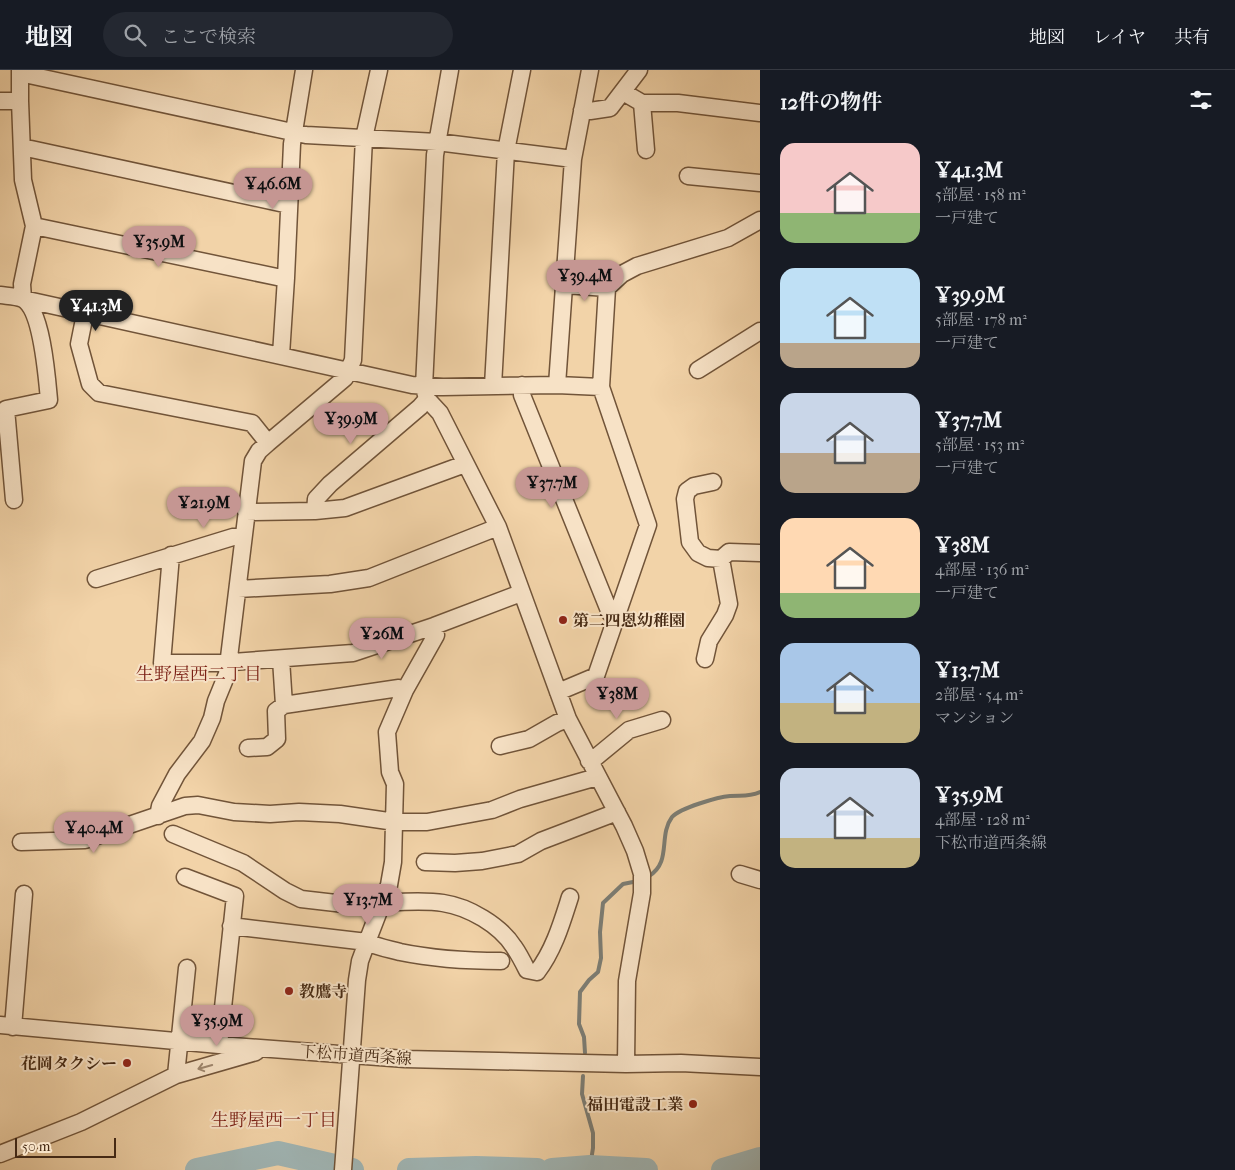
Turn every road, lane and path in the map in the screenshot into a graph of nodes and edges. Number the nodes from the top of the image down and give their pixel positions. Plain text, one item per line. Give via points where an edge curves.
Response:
1 (304, 70) edge
2 (379, 70) edge
3 (450, 70) edge
4 (522, 70) edge
5 (590, 70) edge
6 (639, 70) edge
7 (20, 72) edge
8 (622, 92) junction
9 (0, 101) edge
10 (20, 101) junction
11 (642, 102) junction
12 (582, 110) junction
13 (760, 113) edge
14 (294, 132) junction
15 (364, 138) junction
16 (437, 142) junction
17 (22, 149) junction
18 (646, 150) dead end
19 (506, 151) junction
20 (573, 160) junction
21 (688, 176) dead end
22 (760, 183) edge
23 (289, 204) junction
24 (760, 220) edge
25 (34, 226) junction
26 (286, 278) junction
27 (565, 285) junction
28 (607, 288) junction
29 (0, 295) edge
30 (23, 299) junction
31 (85, 314) junction
32 (760, 331) edge
33 (281, 355) junction
34 (350, 370) junction
35 (698, 370) dead end
36 (522, 385) junction
37 (556, 385) junction
38 (493, 386) junction
39 (601, 387) junction
40 (425, 393) junction
41 (268, 443) junction
42 (465, 464) junction
43 (713, 482) dead end
44 (14, 500) dead end
45 (316, 511) junction
46 (246, 512) junction
47 (498, 527) junction
48 (243, 536) junction
49 (760, 552) edge
50 (171, 555) junction
51 (721, 558) junction
52 (96, 580) dead end
53 (238, 589) junction
54 (521, 593) junction
55 (616, 618) junction
56 (434, 626) junction
57 (281, 659) junction
58 (705, 659) dead end
59 (230, 662) junction
60 (405, 690) junction
61 (558, 692) junction
62 (284, 705) junction
63 (568, 719) junction
64 (662, 720) dead end
65 (500, 746) dead end
66 (248, 748) dead end
67 (589, 760) junction
68 (597, 777) junction
69 (616, 812) junction
70 (158, 816) junction
71 (395, 822) junction
72 (173, 834) dead end
73 (21, 842) dead end
74 (425, 862) dead end
75 (740, 874) dead end
76 (185, 877) dead end
77 (760, 880) edge
78 (24, 894) dead end
79 (570, 897) dead end
80 (381, 904) junction
81 (231, 926) junction
82 (367, 942) junction
83 (501, 961) dead end
84 (187, 968) dead end
85 (7, 1026) edge
86 (180, 1041) junction
87 (219, 1045) junction
88 (267, 1048) junction
89 (350, 1055) junction
90 (626, 1064) junction
91 (760, 1066) edge
92 (176, 1075) junction
93 (0, 1154) edge
94 (342, 1170) edge

1 - 14 street
2 - 15 street
3 - 16 street
4 - 19 street
5 - 12 street
6 - 8 street
7 - 10 street
7 - 14 street
8 - 11 street
8 - 12 street via 610,108
9 - 10 street
10 - 17 street
11 - 13 street
11 - 18 street
12 - 20 street
14 - 15 street
14 - 23 street
15 - 16 street
15 - 34 street
16 - 19 street
16 - 40 street
17 - 23 street
17 - 25 street via 23,180
19 - 20 street
19 - 38 street
20 - 27 street
21 - 22 street
23 - 26 street
24 - 28 street via 728,238 637,266
25 - 26 street
25 - 30 street via 22,284
26 - 33 street
27 - 28 street
27 - 37 street
28 - 39 street
29 - 30 street
30 - 31 street
30 - 44 street via 33,309 45,359 49,400 6,409
31 - 33 street
31 - 41 street via 79,344 90,384 99,393 252,423
32 - 35 street
33 - 34 street
34 - 40 street
34 - 41 street via 345,378
36 - 37 street
36 - 38 street
36 - 55 street via 522,395 610,613
37 - 39 street
38 - 40 street
39 - 55 street via 648,525
40 - 42 street via 440,413
40 - 45 street via 316,499
41 - 46 street via 253,462
42 - 45 street via 345,508
42 - 47 street
43 - 51 street via 694,486 687,491 685,499 690,542 698,553 708,558
45 - 46 street
46 - 48 street
47 - 53 street via 369,578 330,584
47 - 54 street
48 - 50 street
48 - 53 street
49 - 51 street via 729,552
50 - 52 street
50 - 59 street via 162,663
51 - 58 street via 729,604 709,641
53 - 59 street
54 - 56 street
54 - 61 street
55 - 61 street via 596,676
56 - 57 street via 353,653
56 - 60 street via 436,635
57 - 59 street
57 - 62 street
59 - 70 street via 202,741 178,774
60 - 62 street via 399,688
60 - 71 street via 387,732 390,772 395,784
61 - 63 street
62 - 66 street via 276,711 277,739 267,747
63 - 65 street via 529,739
63 - 67 street
64 - 67 street via 629,730
67 - 68 street
68 - 69 street
68 - 71 street via 492,810 427,822
69 - 74 street via 541,841 518,854 455,864
69 - 90 street via 642,874 642,893 627,982
70 - 71 street via 198,805 234,812 340,814
70 - 73 street via 85,840
71 - 80 street via 393,862
72 - 80 street via 243,862 301,899
75 - 77 street
76 - 81 street via 235,896
78 - 85 street
79 - 80 street via 561,924 537,972 527,970 513,945 496,927 456,906 441,902
80 - 82 street
81 - 82 street
81 - 87 street
82 - 83 street via 426,957
82 - 89 street via 357,980
84 - 86 street
85 - 86 street, 下松市道西条線
86 - 87 street, 下松市道西条線
86 - 92 street
87 - 88 street, 下松市道西条線
88 - 89 street, 下松市道西条線
88 -> 92 street
89 - 90 street, 下松市道西条線
89 - 94 street
90 - 91 street, 下松市道西条線
92 - 93 street via 81,1122

